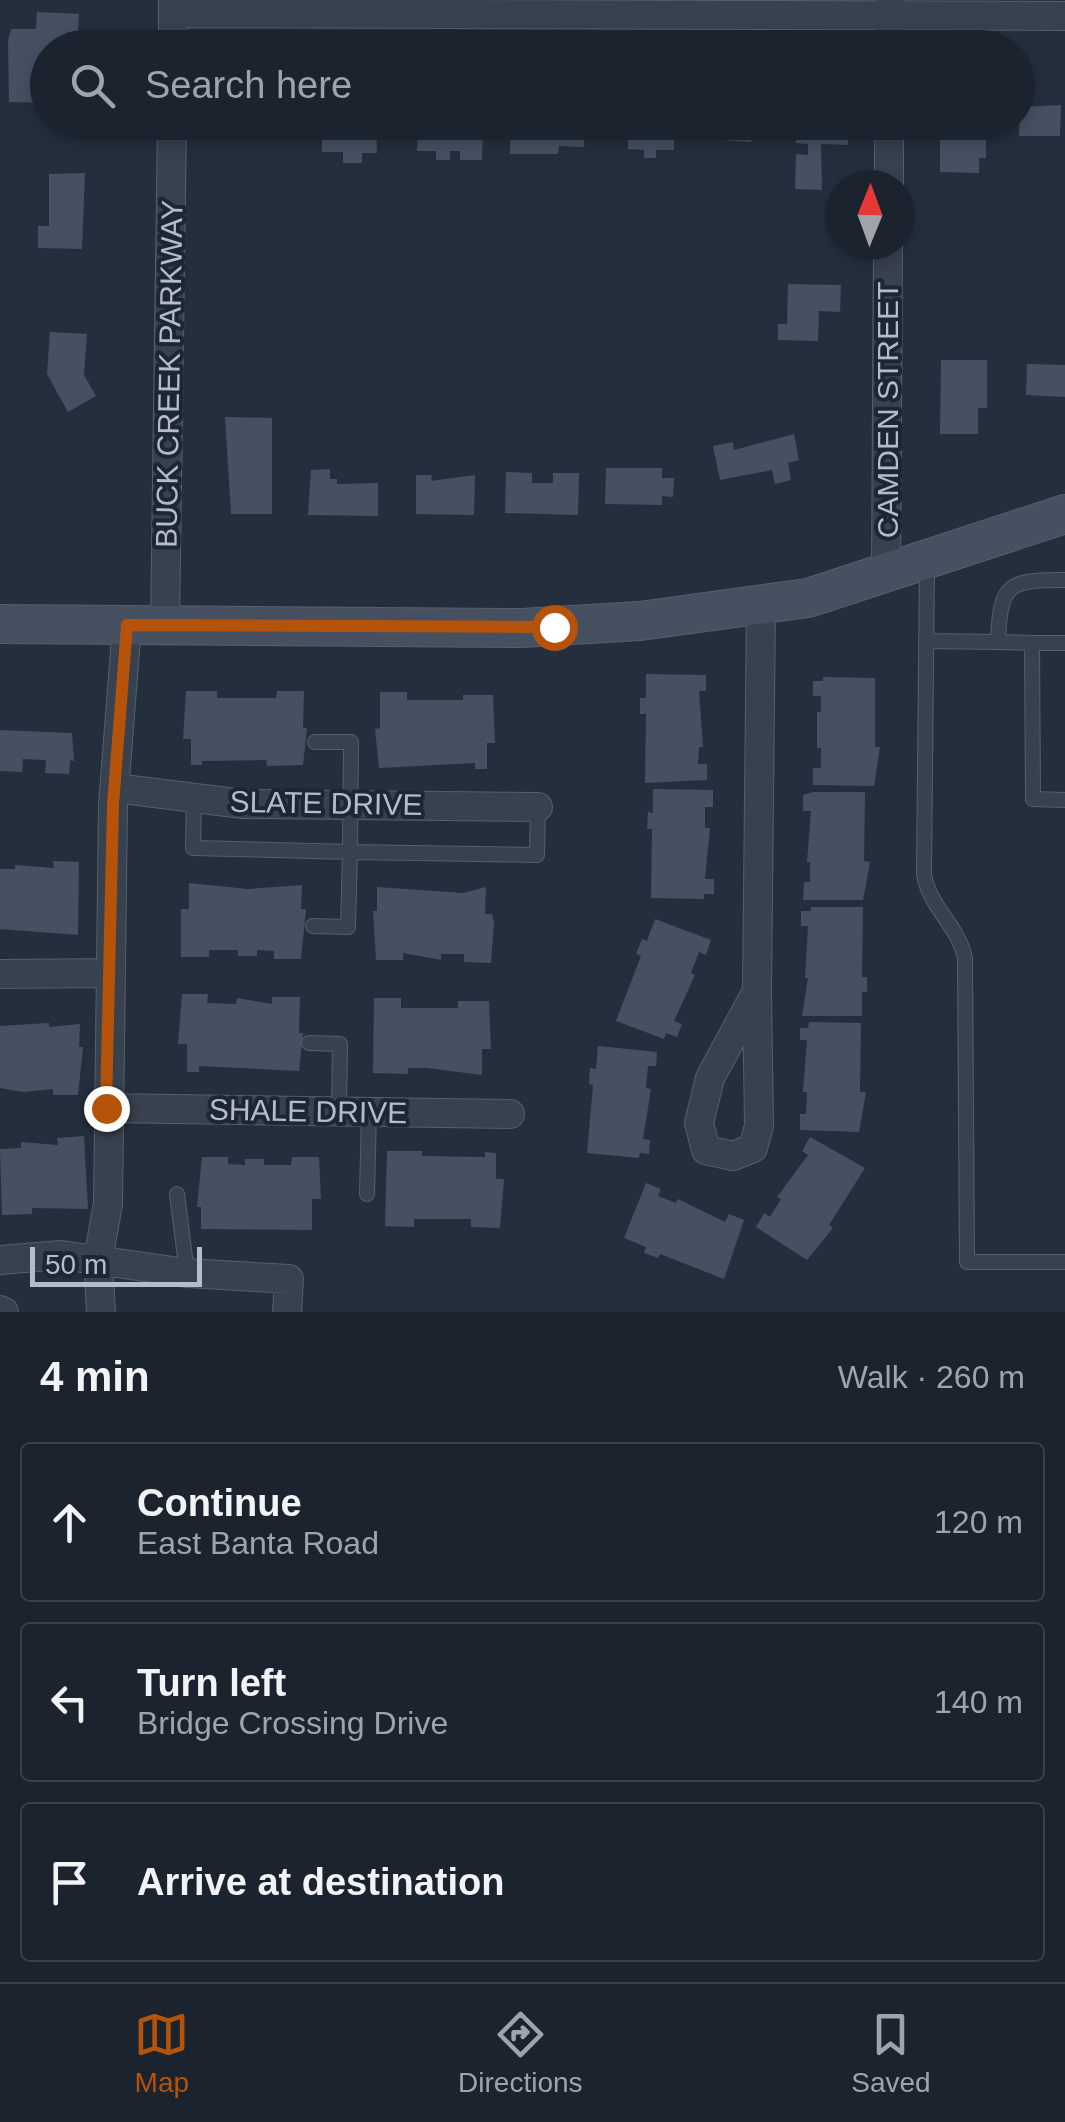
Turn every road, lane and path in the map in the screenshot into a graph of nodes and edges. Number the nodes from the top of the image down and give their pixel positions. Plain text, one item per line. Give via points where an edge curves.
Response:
1 (173, 6) edge
2 (890, 8) edge
3 (1065, 16) edge
4 (172, 140) edge
5 (889, 140) edge
6 (889, 170) edge
7 (888, 260) edge
8 (1065, 514) edge
9 (927, 558) junction
10 (886, 574) junction
11 (1065, 580) edge
12 (761, 605) junction
13 (0, 624) edge
14 (127, 625) junction
15 (165, 626) junction
16 (926, 641) junction
17 (998, 642) junction
18 (1032, 642) junction
19 (1065, 643) edge
20 (315, 742) dead end
21 (115, 788) junction
22 (194, 798) junction
23 (1065, 800) edge
24 (350, 804) junction
25 (538, 808) joint
26 (350, 852) junction
27 (313, 926) dead end
28 (109, 973) junction
29 (0, 974) edge
30 (757, 991) junction
31 (310, 1043) dead end
32 (106, 1108) junction
33 (339, 1112) junction
34 (369, 1112) junction
35 (510, 1114) dead end
36 (177, 1194) dead end
37 (367, 1194) dead end
38 (0, 1260) edge
39 (98, 1260) junction
40 (1065, 1262) edge
41 (187, 1273) junction
42 (101, 1312) edge
43 (288, 1312) edge

1 - 2 street
2 - 3 street
4 - 15 street, BUCK CREEK PARKWAY
5 - 6 street
7 - 10 street, CAMDEN STREET
8 - 9 street
9 - 10 street
9 - 16 lane
10 - 12 street
11 - 17 lane via 1011,586 1000,604
12 - 15 street via 554,627
12 - 30 street
13 - 14 street
14 - 15 street
14 - 21 street
16 - 17 lane
16 - 40 lane via 924,874 926,889 962,940 965,958 966,1262
17 - 18 lane
18 - 19 lane
18 - 23 lane via 1032,799
20 - 24 lane via 351,742
21 - 22 street, SLATE DRIVE
21 - 28 street
22 - 24 street, SLATE DRIVE
22 - 26 lane via 193,848
24 - 25 street, SLATE DRIVE
24 - 26 lane
25 - 26 lane via 537,855
26 - 27 lane via 348,928
28 - 29 street
28 - 32 street
30 - 30 street via 700,1104 700,1137 719,1156 753,1148 759,1126
31 - 33 lane via 340,1044
32 - 33 street, SHALE DRIVE
32 - 39 street via 108,1204
33 - 34 street, SHALE DRIVE
34 - 35 street, SHALE DRIVE
34 - 37 lane
36 - 41 lane
38 - 39 street
39 - 41 street
39 - 42 street
41 - 43 street via 290,1279

